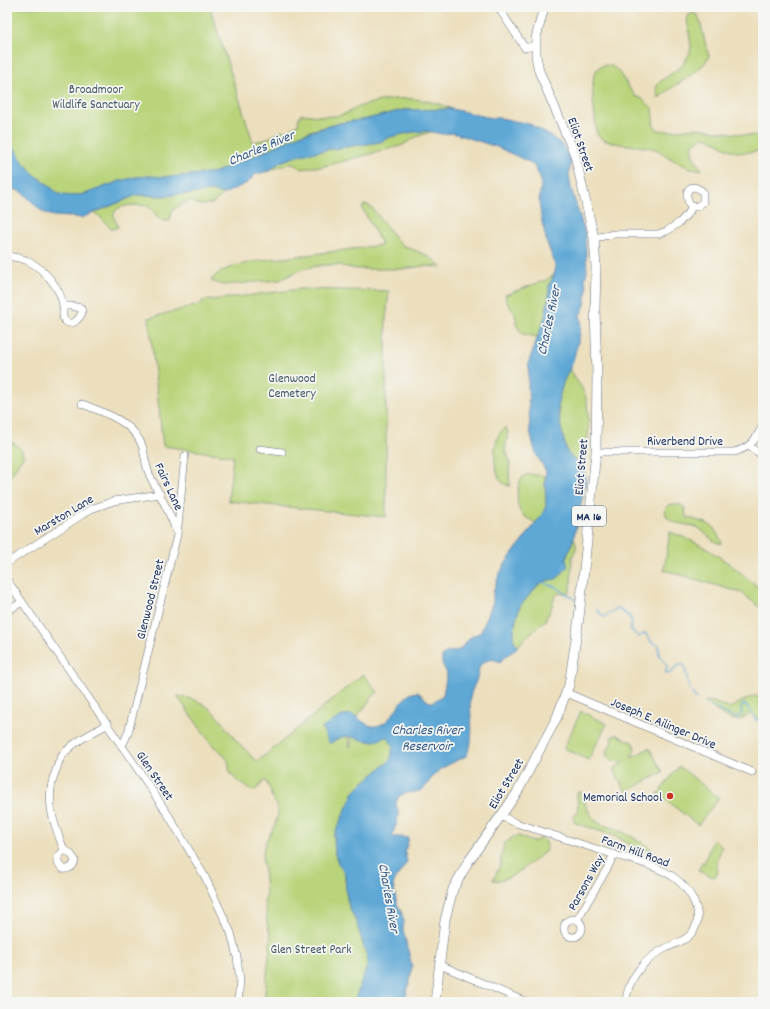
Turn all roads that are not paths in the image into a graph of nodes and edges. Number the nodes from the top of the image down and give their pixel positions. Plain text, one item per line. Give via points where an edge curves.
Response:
1 (498, 7) edge
2 (544, 7) edge
3 (536, 45) junction
4 (691, 207) dead end
5 (594, 238) junction
6 (7, 256) edge
7 (63, 306) dead end
8 (82, 404) dead end
9 (763, 425) edge
10 (749, 446) junction
11 (260, 449) dead end
12 (282, 452) dead end
13 (596, 452) junction
14 (185, 456) dead end
15 (763, 456) edge
16 (160, 494) junction
17 (177, 535) junction
18 (7, 563) edge
19 (7, 580) edge
20 (22, 602) junction
21 (7, 611) edge
22 (566, 693) junction
23 (108, 724) junction
24 (122, 746) junction
25 (752, 772) dead end
26 (502, 816) junction
27 (64, 850) dead end
28 (614, 854) junction
29 (578, 920) dead end
30 (439, 966) junction
31 (238, 1002) edge
32 (435, 1002) edge
33 (526, 1002) edge
34 (626, 1002) edge

1 - 3 street via 525,48
2 - 3 main road, Eliot Street / MA 16
3 - 5 main road, Eliot Street / MA 16 via 539,71 575,155
4 - 5 street via 680,222 658,234 614,234
5 - 13 main road, Eliot Street / MA 16
6 - 7 street via 27,260 43,272 57,288
8 - 16 street, Fairs Lane via 115,417 138,438 150,477
9 - 10 street
10 - 13 street, Riverbend Drive via 734,452
10 - 15 street
11 - 12 street
13 - 22 main road, Eliot Street / MA 16 via 578,630
14 - 17 street, Glenwood Street
16 - 17 street, Fairs Lane
16 - 18 street, Marston Lane via 114,501 96,507
17 - 24 street, Glenwood Street via 128,733
19 - 20 street, Glen Street
20 - 21 street
20 - 23 street, Glen Street
22 - 25 street, Joseph E. Ailinger Drive
22 - 26 main road, Eliot Street / MA 16 via 538,754
23 - 24 street, Glen Street
23 - 27 street via 65,752 52,779 49,802
24 - 31 street, Glen Street via 189,849 225,917 237,957 240,980
26 - 28 street, Farm Hill Road via 516,823
26 - 30 main road, Eliot Street / MA 16 via 470,858 456,882 446,912
28 - 29 street, Parsons Way
28 - 34 street, Farm Hill Road via 671,876 690,895 697,912 697,922 690,935 655,954 641,967 629,986
30 - 32 main road, Eliot Street / MA 16
30 - 33 street

